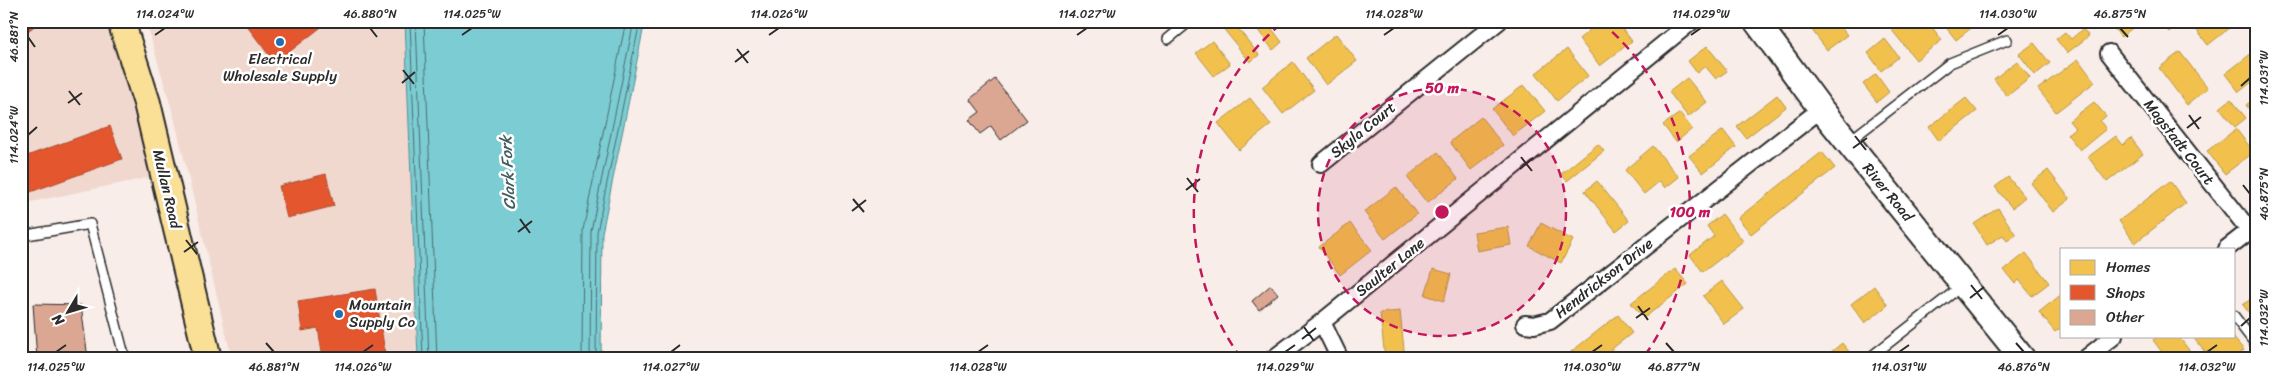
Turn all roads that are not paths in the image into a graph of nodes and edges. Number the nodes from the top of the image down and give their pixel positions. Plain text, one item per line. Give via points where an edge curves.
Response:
1 (122, 21) edge
2 (1190, 21) edge
3 (1498, 21) edge
4 (1692, 21) edge
5 (1756, 21) edge
6 (1168, 39) dead end
7 (2007, 40) dead end
8 (2109, 53) dead end
9 (1821, 109) junction
10 (1847, 142) junction
11 (1321, 164) dead end
12 (2253, 228) edge
13 (21, 236) edge
14 (2227, 248) edge
15 (1964, 285) junction
16 (2236, 319) edge
17 (1322, 322) junction
18 (1525, 324) dead end
19 (2111, 338) edge
20 (2257, 346) edge
21 (125, 359) edge
22 (208, 359) edge
23 (1273, 359) edge
24 (1340, 359) edge
25 (1868, 359) edge
26 (2023, 359) edge
27 (2085, 359) edge

1 - 22 main road, Mullan Road via 147,102
2 - 6 lane
3 - 11 street, Skyla Court
4 - 17 street, Saulter Lane
5 - 9 street, River Road
7 - 10 lane via 1950,63
8 - 12 street, Magstadt Court
9 - 10 street, River Road
9 - 18 street, Hendrickson Drive via 1550,321
10 - 15 street, River Road
12 - 14 street
13 - 21 lane via 90,224
15 - 25 lane
15 - 26 street, River Road
16 - 20 lane
17 - 23 street, Saulter Lane
17 - 24 street
19 - 27 street

